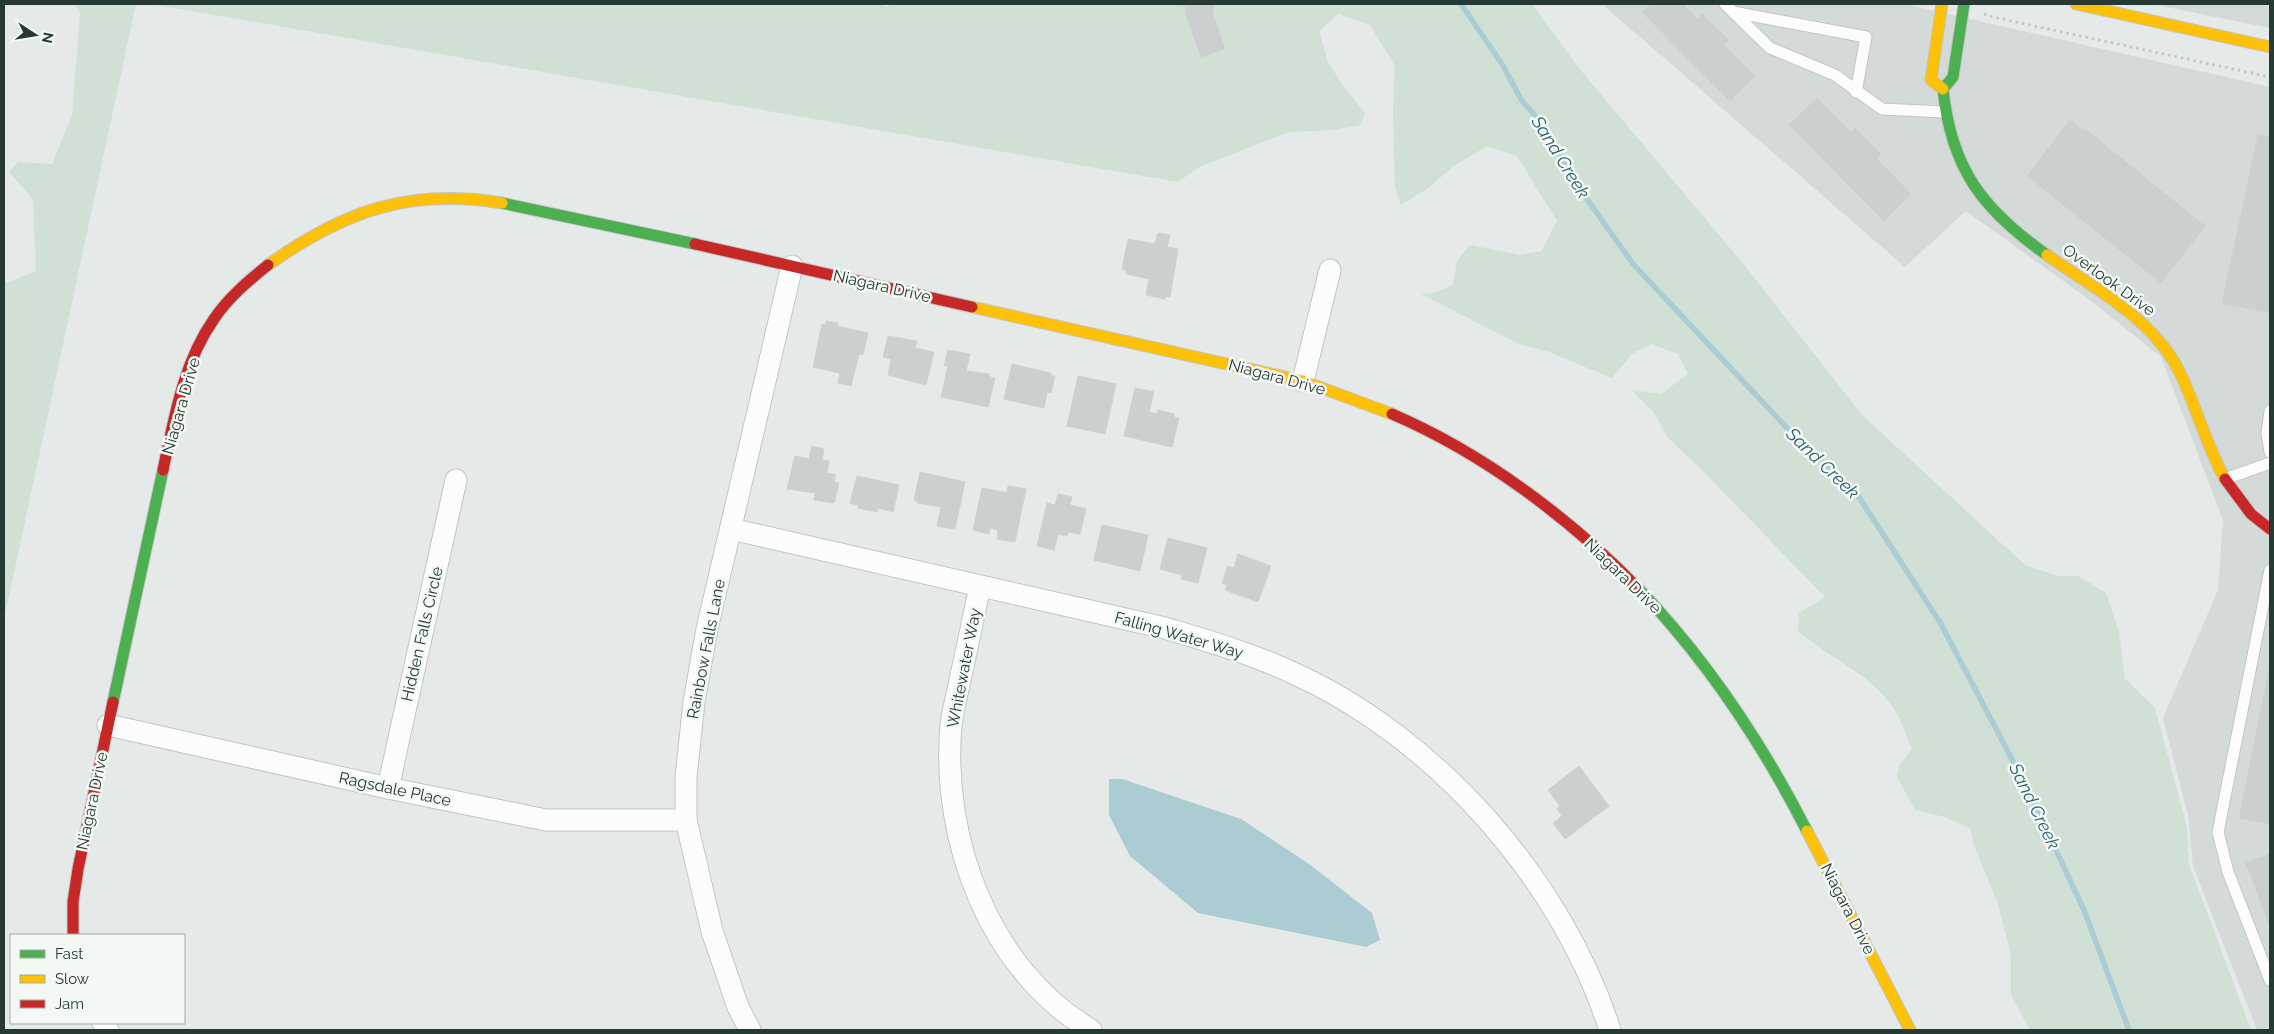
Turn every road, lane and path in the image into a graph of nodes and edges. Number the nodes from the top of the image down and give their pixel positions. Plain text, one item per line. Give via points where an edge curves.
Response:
1 (1942, 4) edge
2 (2076, 4) edge
3 (1964, 6) edge
4 (1729, 8) edge
5 (2152, 12) edge
6 (2270, 47) edge
7 (2270, 77) edge
8 (1943, 89) junction
9 (1856, 92) junction
10 (1944, 112) junction
11 (792, 266) junction
12 (1330, 270) dead end
13 (1303, 381) junction
14 (2270, 411) edge
15 (2270, 452) edge
16 (2270, 463) edge
17 (456, 480) dead end
18 (2224, 480) junction
19 (731, 529) junction
20 (2270, 529) edge
21 (2270, 570) edge
22 (980, 587) junction
23 (108, 725) junction
24 (388, 788) junction
25 (686, 820) junction
26 (73, 934) edge
27 (2270, 980) edge
28 (750, 1030) edge
29 (1092, 1030) edge
30 (1610, 1030) edge
31 (1910, 1030) edge

1 - 8 street, Overlook Drive via 1931,80
2 - 5 street
3 - 7 path
3 - 8 street via 1953,77
4 - 9 lane via 1770,48 1835,75
4 - 9 lane via 1866,37
5 - 6 street
8 - 10 street, Overlook Drive
9 - 10 lane via 1882,109
10 - 18 street, Overlook Drive via 1964,173 1999,217 2016,233 2138,319 2155,335 2180,374
11 - 13 street, Niagara Drive
11 - 19 street, Rainbow Falls Lane
11 - 23 street, Niagara Drive via 537,209 448,197 388,205 344,220 293,248 250,280 220,310 195,354 177,406
12 - 13 street
13 - 31 street, Niagara Drive via 1366,403 1430,432 1479,461 1596,548 1662,612 1726,692 1771,761
14 - 15 lane via 2267,433
16 - 18 lane
17 - 24 street, Hidden Falls Circle
18 - 20 street, Overlook Drive via 2242,507
19 - 22 street, Falling Water Way
19 - 25 street, Rainbow Falls Lane via 707,629 694,702 686,777
21 - 27 lane via 2218,832 2228,872
22 - 29 street, Whitewater Way via 951,724 950,782 958,840 978,895 1007,949 1045,996
22 - 30 street, Falling Water Way via 1166,628 1229,647 1292,672 1367,714 1450,780 1500,836 1548,901 1573,944
23 - 24 street, Ragsdale Place
23 - 26 street, Niagara Drive via 76,881
24 - 25 street, Ragsdale Place via 546,820
25 - 28 street, Rainbow Falls Lane via 712,931 738,1007

